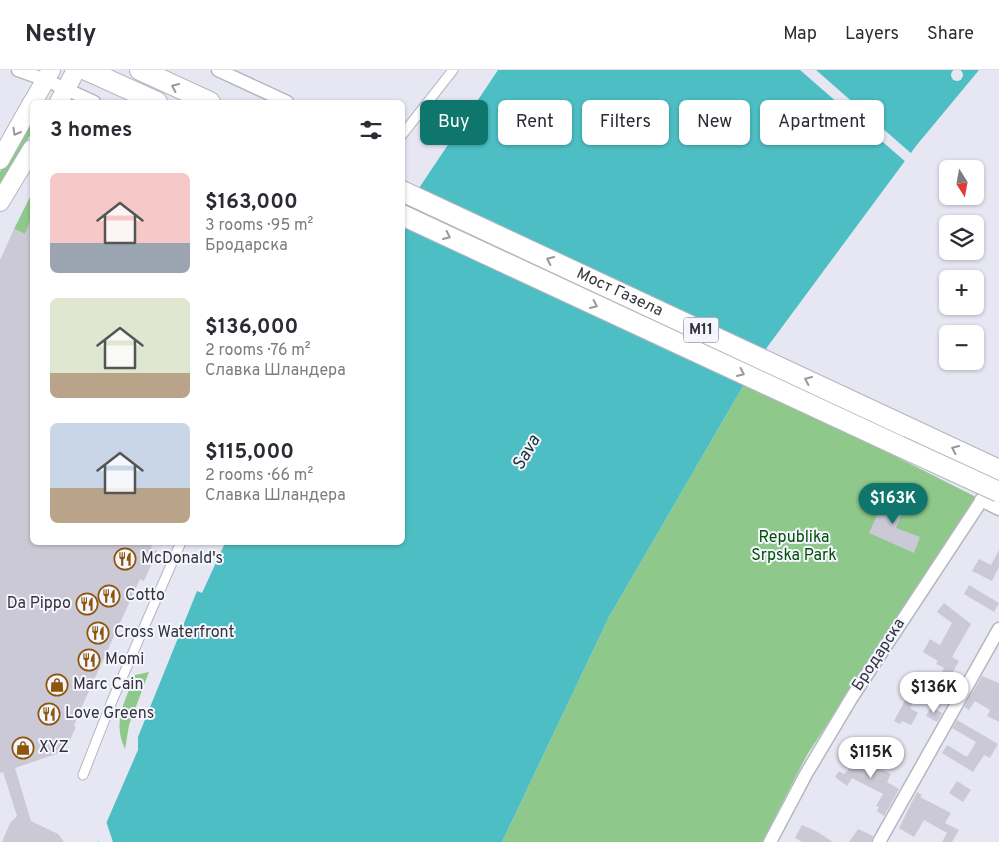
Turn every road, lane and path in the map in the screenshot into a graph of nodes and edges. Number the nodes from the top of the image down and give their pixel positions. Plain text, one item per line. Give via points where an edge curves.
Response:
1 (18, 70) edge
2 (76, 70) edge
3 (86, 70) edge
4 (140, 70) edge
5 (218, 70) edge
6 (453, 70) edge
7 (48, 75) edge
8 (62, 96) edge
9 (35, 100) edge
10 (83, 100) edge
11 (153, 100) edge
12 (206, 100) edge
13 (278, 100) edge
14 (30, 108) edge
15 (405, 131) edge
16 (30, 152) edge
17 (0, 160) edge
18 (405, 192) edge
19 (0, 202) edge
20 (405, 216) edge
21 (999, 470) edge
22 (999, 475) edge
23 (990, 496) edge
24 (999, 509) edge
25 (180, 545) edge
26 (999, 629) edge
27 (83, 775) dead end
28 (770, 842) edge
29 (879, 842) edge

1 - 7 street
2 - 8 main road
3 - 11 highway
12 -> 4 highway
5 - 13 street
6 - 15 street
7 - 8 street
7 - 9 main road
8 - 10 street
14 -> 17 main road
16 - 19 main road
21 -> 18 highway, Мост Газела / M11
20 -> 23 highway, Мост Газела / M11, bridge
22 - 23 street, Бродарска
23 - 24 street
23 - 28 street, Бродарска via 852,697
25 - 27 street
26 - 29 street

